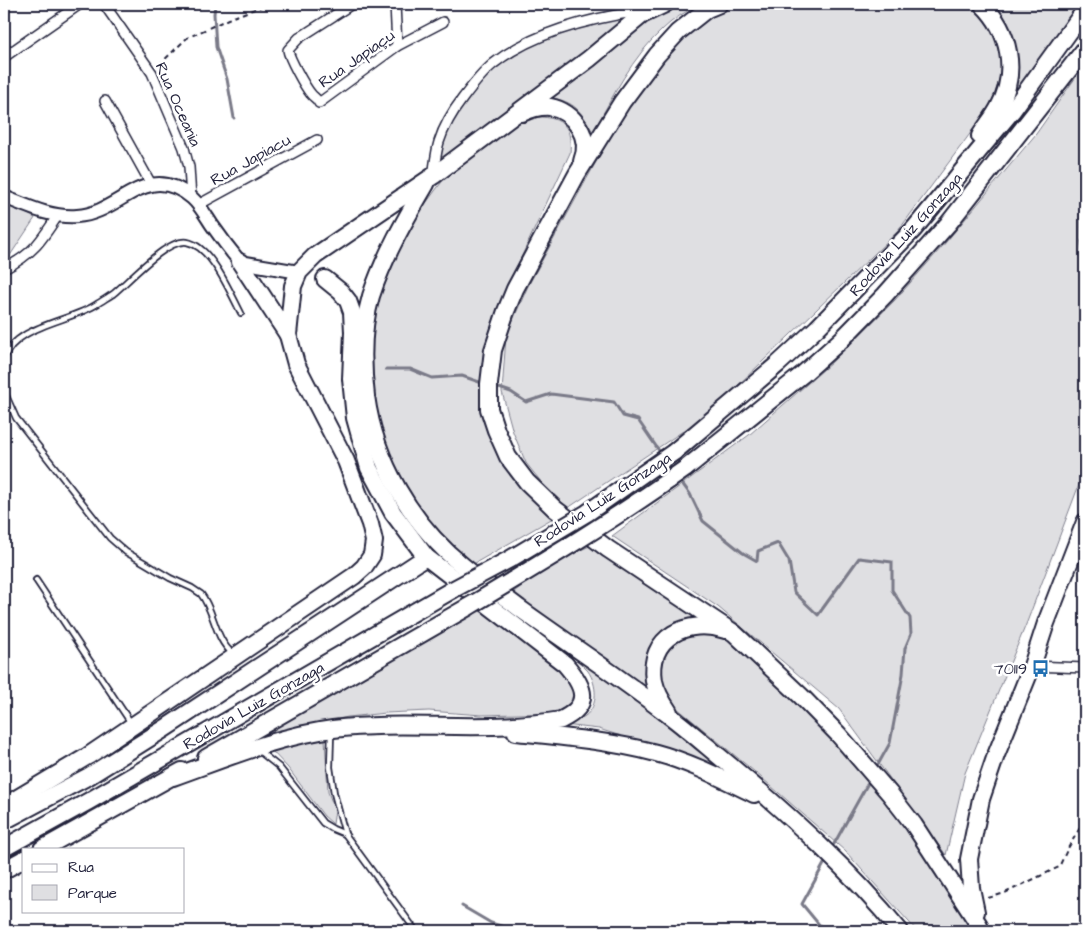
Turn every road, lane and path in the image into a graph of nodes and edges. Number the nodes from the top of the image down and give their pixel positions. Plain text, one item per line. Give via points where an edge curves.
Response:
1 (80, 4) edge
2 (104, 4) edge
3 (264, 4) edge
4 (352, 4) edge
5 (395, 4) edge
6 (665, 4) edge
7 (719, 4) edge
8 (982, 4) edge
9 (639, 10) edge
10 (1085, 10) edge
11 (443, 22) dead end
12 (397, 46) junction
13 (1085, 49) edge
14 (4, 57) edge
15 (152, 73) junction
16 (104, 101) dead end
17 (507, 120) junction
18 (317, 140) dead end
19 (577, 174) junction
20 (431, 178) junction
21 (151, 184) junction
22 (4, 197) edge
23 (195, 202) junction
24 (58, 215) junction
25 (913, 230) junction
26 (240, 262) junction
27 (4, 268) edge
28 (299, 272) junction
29 (325, 279) junction
30 (368, 312) junction
31 (241, 313) dead end
32 (288, 335) junction
33 (4, 359) edge
34 (4, 391) edge
35 (1085, 522) edge
36 (426, 556) junction
37 (36, 580) dead end
38 (734, 633) junction
39 (236, 656) junction
40 (1032, 666) junction
41 (1085, 668) edge
42 (671, 716) junction
43 (133, 726) junction
44 (474, 727) junction
45 (331, 730) junction
46 (256, 748) junction
47 (173, 777) junction
48 (775, 803) junction
49 (4, 806) edge
50 (1085, 819) edge
51 (4, 821) edge
52 (345, 834) junction
53 (4, 848) edge
54 (44, 848) edge
55 (22, 860) edge
56 (4, 870) edge
57 (974, 901) junction
58 (980, 928) edge
59 (416, 931) edge
60 (900, 931) edge

1 - 14 street
2 - 15 street, Rua Oceania
3 - 15 path via 187,38
4 - 12 street, Rua Japiaçu via 299,38 288,50 310,94 322,101
5 - 12 street
6 - 9 highway
7 - 19 highway via 707,9 678,32 651,62
8 - 25 highway via 992,13 1010,55 1007,87 999,106
9 - 17 highway via 589,59
9 - 20 street via 563,29 536,39 494,63 473,85 448,122 439,142
10 - 25 highway, Rodovia Luiz Gonzaga via 1012,111
11 - 12 street, Rua Japiaçu
13 - 47 highway, Rodovia Luiz Gonzaga, bridge via 948,224 885,295 803,374 686,469 596,530 468,607
15 - 23 street, Rua Oceania via 184,148
16 - 21 street
17 - 19 highway via 536,107 550,107 573,119 585,142 585,155
17 - 20 highway
18 - 23 street, Rua Japiacu
19 - 38 highway via 515,289 493,350 489,409 496,430 508,457 527,482 555,509 608,549
20 - 28 highway via 315,256
20 - 30 highway via 385,259
21 - 23 street via 164,184
21 - 24 street via 99,210 78,216
22 - 24 street
23 - 26 street
24 - 27 street via 40,243
25 - 53 highway, Rodovia Luiz Gonzaga, bridge via 824,322 778,364 674,452 587,513
26 - 28 street
26 - 32 highway
28 - 29 highway
28 - 32 highway via 293,286
29 - 30 highway via 357,294
29 - 36 highway via 341,292 352,312 351,379 356,418 369,468 393,513
30 - 42 highway via 363,376 370,420 376,444 394,484 420,522 462,566
31 - 33 lane via 207,254 196,245 181,242 162,251 113,294 92,307 78,315 38,327 16,342
32 - 39 highway via 296,364 362,498 374,541 372,555 354,576
34 - 39 lane via 16,418 102,529 126,552 200,594 220,638
35 - 40 highway
36 - 44 highway via 565,664 582,688 583,698 579,707 561,720
36 - 51 highway via 156,734 89,776
37 - 43 lane
38 - 42 highway via 706,626 678,631 665,640 655,660 654,672 660,697
38 - 58 highway via 838,734 890,794 927,844
39 - 43 highway
40 - 41 street
40 - 57 highway via 981,799 969,859
42 - 48 highway
43 - 49 highway
44 - 45 highway via 369,726
44 - 48 highway via 607,743 657,753 709,772
45 - 46 highway
45 - 52 lane via 330,767
46 - 47 highway
46 - 52 lane via 279,767 323,823
47 - 54 highway, Rodovia Luiz Gonzaga
48 - 60 highway via 855,879
50 - 57 path via 1059,867 1005,893
52 - 59 lane
55 - 56 highway
57 - 58 highway

